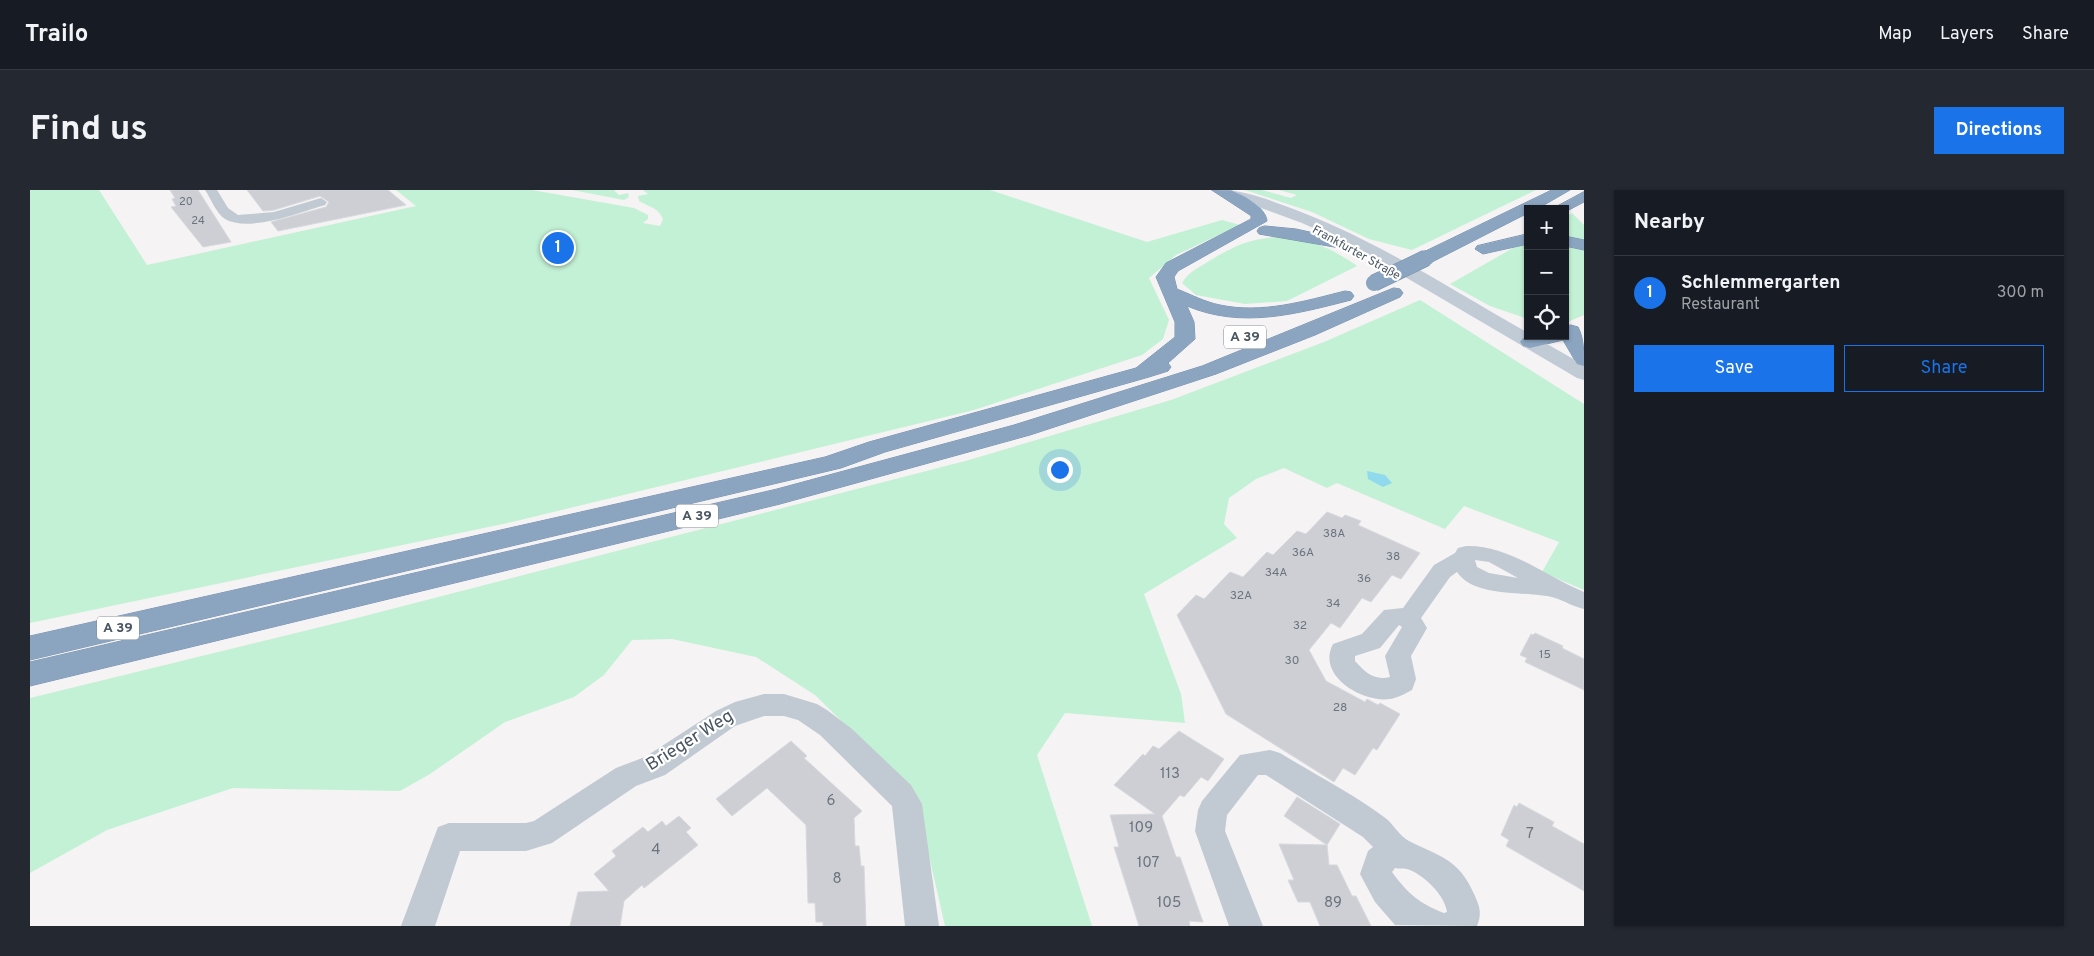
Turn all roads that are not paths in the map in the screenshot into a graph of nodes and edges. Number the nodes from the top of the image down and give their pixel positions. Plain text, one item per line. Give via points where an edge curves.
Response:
1 (211, 190) edge
2 (1219, 190) edge
3 (1225, 190) edge
4 (1563, 190) edge
5 (1584, 196) edge
6 (321, 202) dead end
7 (1567, 205) edge
8 (1302, 220) junction
9 (1524, 227) edge
10 (1258, 229) junction
11 (1524, 240) edge
12 (1569, 242) edge
13 (1340, 243) junction
14 (1584, 245) edge
15 (1431, 265) junction
16 (1172, 293) junction
17 (1345, 296) junction
18 (1569, 331) edge
19 (1537, 340) edge
20 (1530, 342) junction
21 (1508, 343) junction
22 (1584, 360) edge
23 (1142, 373) junction
24 (1584, 374) edge
25 (1584, 390) edge
26 (1584, 602) edge
27 (1409, 617) dead end
28 (30, 648) edge
29 (30, 674) edge
30 (1401, 855) junction
31 (1452, 925) edge
32 (418, 926) edge
33 (922, 926) edge
34 (1246, 926) edge

1 - 6 street via 229,216 236,219 258,218
2 - 10 highway via 1254,208 1259,215
3 - 8 street
4 - 15 highway, A 39
5 - 7 highway
8 - 10 highway via 1294,225
8 - 13 street, Frankfurter Straße via 1307,226
8 - 20 street, Frankfurter Straße via 1320,224 1354,241
9 - 11 highway via 1475,252
10 - 13 highway
10 - 16 highway via 1234,236 1172,268 1165,277 1166,286
12 - 14 highway
13 - 21 street, Frankfurter Straße
15 - 17 highway, A 39, bridge
15 - 29 highway, A 39 via 1394,293 1308,331 1209,370 1022,430 780,496
16 - 17 highway via 1203,307 1250,315 1275,314
16 - 23 highway via 1187,328 1185,339
17 - 23 highway, A 39 via 1210,350
18 - 22 highway
19 - 20 highway
20 - 21 street
20 - 24 street, Frankfurter Straße
21 - 25 street, Frankfurter Straße
23 - 28 highway, A 39 via 832,462
26 - 27 street via 1556,590 1495,584 1469,571 1464,565 1464,558 1442,571
30 - 31 street via 1413,856 1439,872 1452,885 1462,900 1465,915
30 - 31 street via 1391,853 1379,861 1376,874 1388,895 1406,913
30 - 34 street via 1374,827 1294,776 1270,762 1250,764 1213,810 1210,831
32 - 33 street, Brieger Weg via 449,837 526,837 541,834 627,776 654,767 726,717 755,706 790,706 819,718 901,794 907,804

